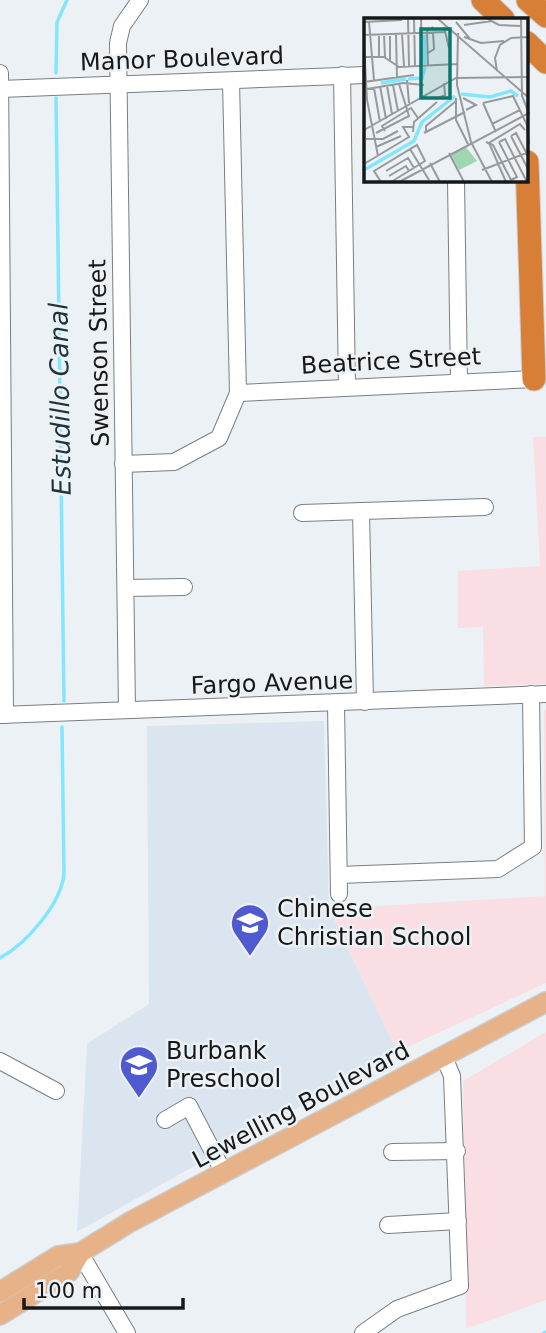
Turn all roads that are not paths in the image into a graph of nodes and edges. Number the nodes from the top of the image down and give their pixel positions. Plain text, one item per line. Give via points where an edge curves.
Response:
1 (140, 0) edge
2 (465, 0) edge
3 (483, 0) edge
4 (528, 0) edge
5 (546, 16) edge
6 (481, 18) edge
7 (502, 18) edge
8 (528, 44) edge
9 (546, 62) edge
10 (0, 73) edge
11 (342, 75) junction
12 (364, 75) edge
13 (231, 81) junction
14 (118, 85) junction
15 (0, 89) edge
16 (528, 176) edge
17 (456, 182) edge
18 (542, 376) edge
19 (459, 382) junction
20 (347, 387) junction
21 (238, 393) junction
22 (123, 464) junction
23 (485, 507) dead end
24 (361, 511) junction
25 (302, 513) dead end
26 (184, 587) dead end
27 (126, 588) junction
28 (538, 694) edge
29 (365, 702) junction
30 (336, 704) junction
31 (127, 710) junction
32 (3, 715) edge
33 (339, 875) junction
34 (339, 894) dead end
35 (546, 1002) edge
36 (444, 1057) junction
37 (0, 1061) edge
38 (55, 1091) dead end
39 (165, 1120) dead end
40 (457, 1151) junction
41 (392, 1152) dead end
42 (224, 1172) junction
43 (458, 1221) junction
44 (388, 1225) dead end
45 (80, 1254) junction
46 (0, 1292) edge
47 (0, 1315) edge
48 (120, 1331) edge
49 (363, 1333) edge

1 - 14 street, Swenson Street via 122,26
2 - 6 highway
3 - 7 highway
4 - 5 highway
8 - 9 highway
10 - 15 street
11 - 12 street, Manor Boulevard
11 - 13 street, Manor Boulevard
11 - 20 street
13 - 14 street, Manor Boulevard
13 - 21 street
14 - 15 street, Manor Boulevard
14 - 22 street, Swenson Street
15 - 32 street
16 - 18 highway
17 - 19 street
18 - 19 street, Beatrice Street
19 - 20 street, Beatrice Street
20 - 21 street, Beatrice Street
21 - 22 street via 219,438 174,462
22 - 27 street, Swenson Street
23 - 24 street
24 - 25 street
24 - 29 street
26 - 27 street
27 - 31 street, Swenson Street
28 - 29 street, Fargo Avenue
28 - 33 street via 533,847 498,869
29 - 30 street, Fargo Avenue
30 - 31 street, Fargo Avenue
30 - 33 street
31 - 32 street, Fargo Avenue
33 - 34 street
35 - 36 main road, Lewelling Boulevard
36 - 40 street via 453,1076
36 - 42 main road, Lewelling Boulevard
37 - 38 street
39 - 42 street via 189,1106
40 - 41 street
40 - 43 street
42 - 45 main road, Lewelling Boulevard
43 - 44 street
43 - 49 street via 460,1286 397,1308
45 - 46 main road, Lewelling Boulevard via 58,1256
45 - 47 main road, Lewelling Boulevard via 68,1272
45 - 48 street

